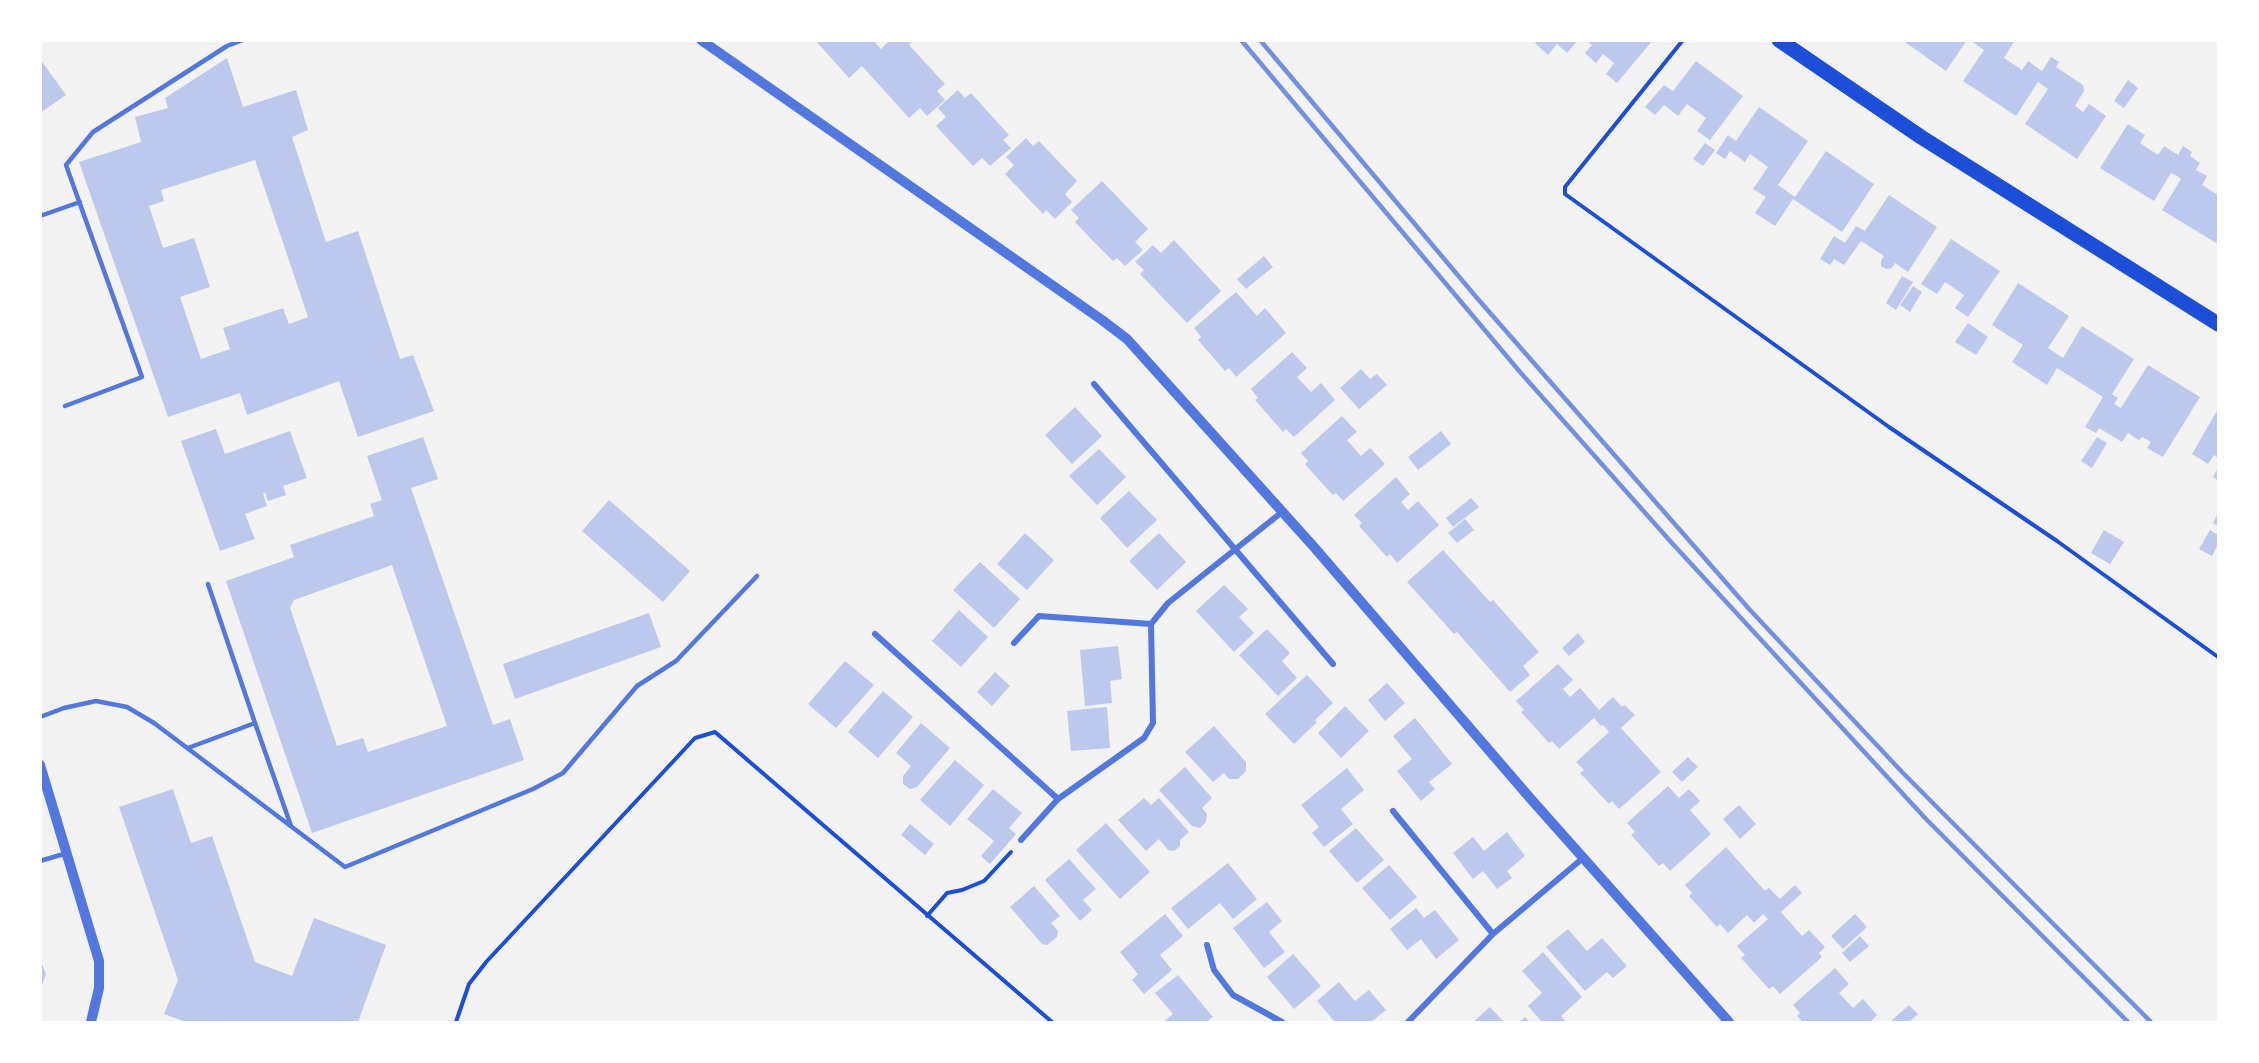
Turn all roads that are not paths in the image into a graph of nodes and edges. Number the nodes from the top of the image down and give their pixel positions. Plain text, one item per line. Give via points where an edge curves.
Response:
1 (243, 40) edge
2 (701, 40) edge
3 (1779, 40) edge
4 (80, 202) junction
5 (40, 216) edge
6 (2218, 324) edge
7 (1094, 384) dead end
8 (65, 406) dead end
9 (1282, 512) junction
10 (1236, 550) junction
11 (757, 576) dead end
12 (208, 584) dead end
13 (1151, 624) junction
14 (875, 634) dead end
15 (1014, 643) dead end
16 (1333, 664) dead end
17 (40, 717) edge
18 (255, 723) junction
19 (188, 748) junction
20 (40, 765) edge
21 (1058, 799) junction
22 (1393, 811) dead end
23 (292, 828) junction
24 (1021, 840) road end
25 (67, 853) junction
26 (1583, 858) junction
27 (40, 861) edge
28 (1493, 934) junction
29 (1207, 945) dead end
30 (91, 1023) edge
31 (1282, 1023) edge
32 (1408, 1023) edge
33 (1729, 1023) edge

1 - 4 lane via 227,46 93,132 66,165
2 - 9 street via 1126,339
3 - 6 main road via 1876,108
4 - 5 lane
4 - 8 lane via 142,377
7 - 10 street
9 - 10 street
9 - 26 street
10 - 13 street via 1168,603
10 - 16 street
11 - 23 lane via 676,661 637,686 563,772 533,789 345,867
12 - 18 lane
13 - 15 street via 1039,616
13 - 21 street via 1153,723 1144,738
14 - 21 street
17 - 19 lane via 96,701 127,707
18 - 19 lane
18 - 23 lane
19 - 23 lane
20 - 25 street
21 - 24 street
22 - 28 street
25 - 27 lane
25 - 30 street via 99,961 99,988
26 - 28 street
26 - 33 street
28 - 32 street
29 - 31 street via 1214,970 1233,995

